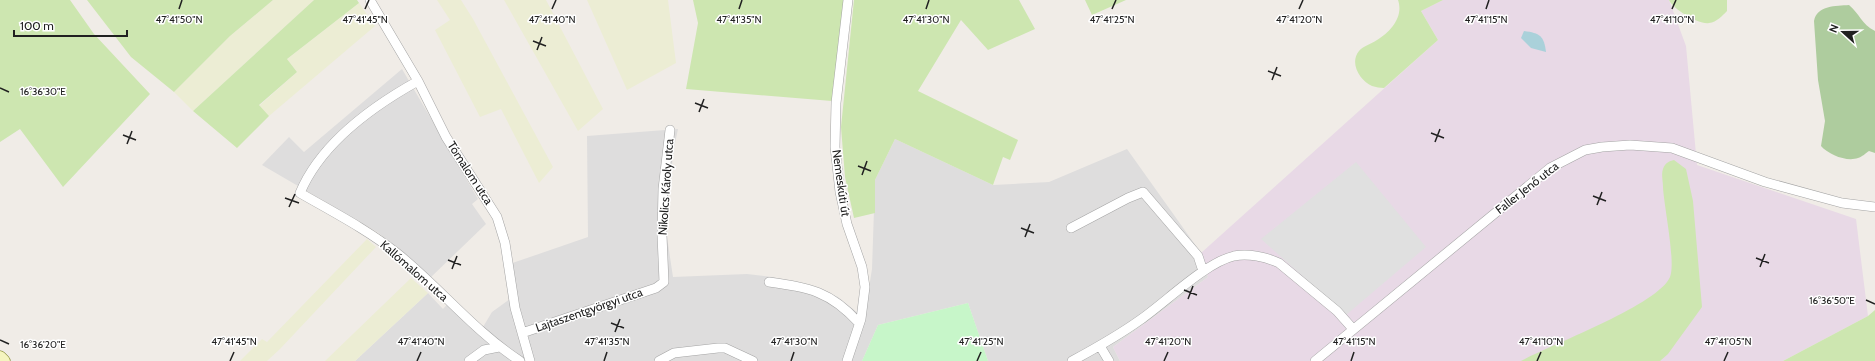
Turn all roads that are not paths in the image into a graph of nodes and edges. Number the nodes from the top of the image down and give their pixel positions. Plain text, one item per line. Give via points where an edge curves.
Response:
1 (370, 0) edge
2 (848, 0) edge
3 (418, 81) junction
4 (670, 130) dead end
5 (1875, 207) edge
6 (1071, 228) dead end
7 (1203, 271) junction
8 (769, 282) dead end
9 (656, 288) joint
10 (859, 323) junction
11 (1353, 329) junction
12 (522, 333) junction
13 (1100, 346) junction
14 (499, 347) junction
15 (0, 357) edge
16 (4, 361) edge
17 (469, 361) edge
18 (520, 361) edge
19 (530, 361) edge
20 (659, 361) edge
21 (753, 361) edge
22 (847, 361) edge
23 (1072, 361) edge
24 (1109, 361) edge
25 (1316, 361) edge

1 - 3 street, Tómalom utca
2 - 10 street, Nemeskúti út via 836,103 835,147 847,224 864,278 865,299
3 - 12 street, Tómalom utca via 446,137 497,217 505,243 515,308
3 - 14 street, Kallómalom utca via 379,104 334,144 312,169 300,193 369,233 399,255
4 - 9 street, Nikolics Károly utca via 663,189 664,282
5 - 11 street, Faller Jenő utca via 1832,200 1765,182 1672,148 1630,145 1586,150 1550,168
6 - 7 street via 1143,192 1198,256
7 - 11 street via 1233,256 1246,255 1271,259 1302,281 1337,311
7 - 13 street via 1140,320
8 - 10 street via 824,294
9 - 12 street, Lajtaszentgyörgyi utca
10 - 22 street, Nemeskúti út
11 - 25 street, Faller Jenő utca
12 - 19 street, Tómalom utca
13 - 23 street
13 - 24 street
14 - 17 street via 484,350
14 - 18 street
15 - 16 main road
20 - 21 street via 674,353 725,348

